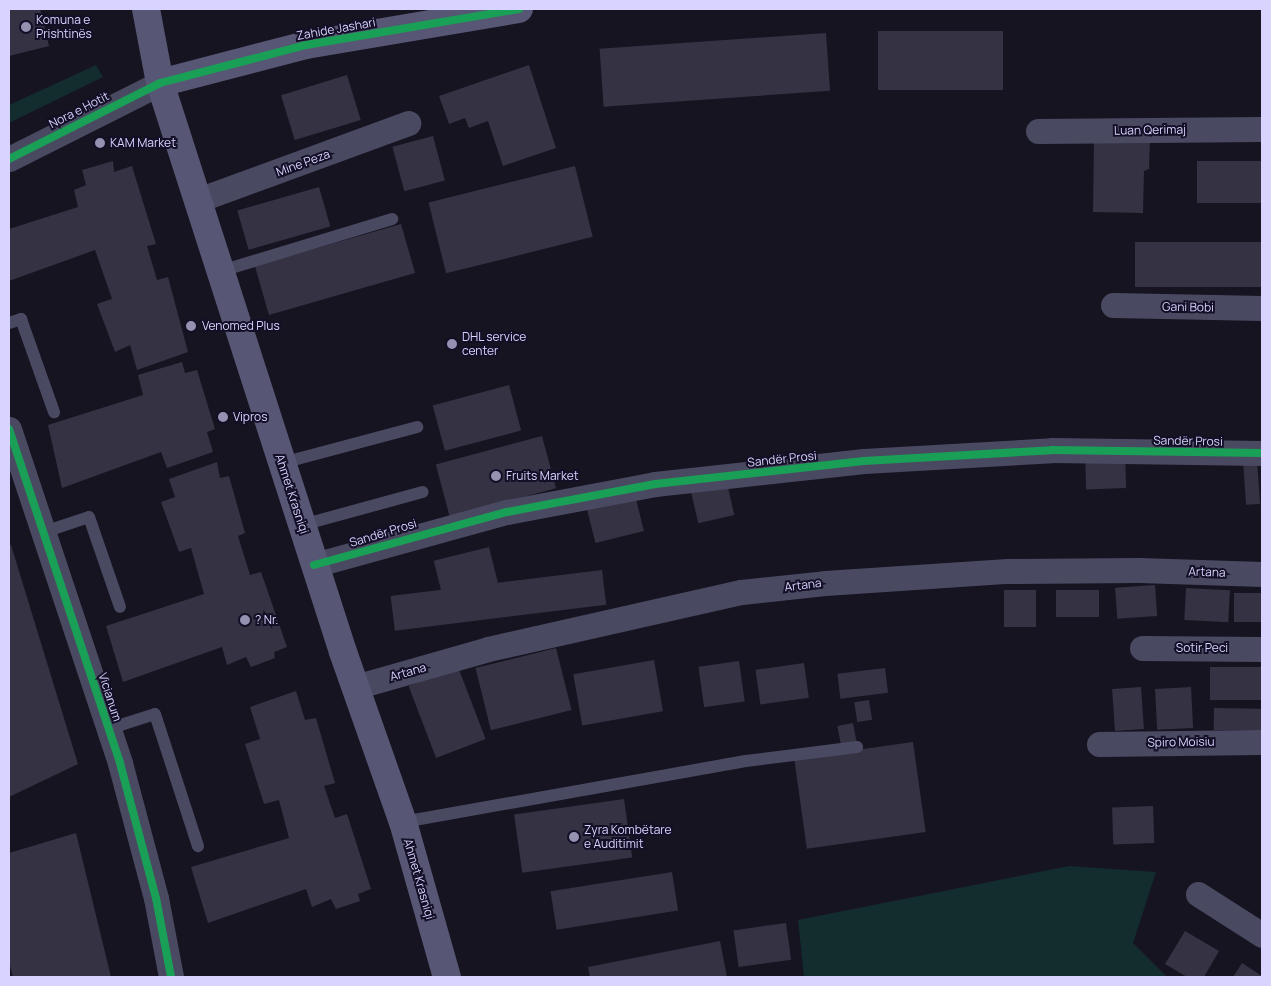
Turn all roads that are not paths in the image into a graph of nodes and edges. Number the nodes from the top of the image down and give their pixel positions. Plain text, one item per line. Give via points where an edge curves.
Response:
1 (146, 9) edge
2 (519, 9) edge
3 (160, 83) junction
4 (408, 123) dead end
5 (1262, 128) edge
6 (1038, 131) dead end
7 (9, 159) edge
8 (198, 200) junction
9 (392, 219) dead end
10 (221, 271) junction
11 (1114, 305) dead end
12 (1262, 308) edge
13 (9, 323) edge
14 (54, 412) dead end
15 (417, 427) dead end
16 (9, 429) edge
17 (1262, 453) edge
18 (282, 463) junction
19 (422, 492) dead end
20 (302, 525) junction
21 (44, 532) junction
22 (314, 566) junction
23 (1262, 574) edge
24 (120, 607) dead end
25 (1142, 648) dead end
26 (1262, 649) edge
27 (355, 687) junction
28 (108, 729) junction
29 (1262, 742) edge
30 (1099, 744) dead end
31 (858, 747) dead end
32 (403, 822) junction
33 (198, 846) dead end
34 (1198, 894) dead end
35 (1262, 935) edge
36 (171, 977) edge
37 (447, 977) edge

1 - 3 main road, Ahmet Krasniqi
2 - 3 main road, Zahide Jashari via 306,45
3 - 7 street, Nora e Hotit
3 - 8 main road, Ahmet Krasniqi
4 - 8 street, Mine Peza
5 - 6 street, Luan Qerimaj
8 - 10 main road, Ahmet Krasniqi
9 - 10 lane
10 - 18 main road, Ahmet Krasniqi
11 - 12 street, Gani Bobi
13 - 14 lane via 21,319
15 - 18 lane
16 - 21 street, Vicianum
17 - 22 street, Sandër Prosi via 1043,450 864,461 655,484 507,512
18 - 20 main road, Ahmet Krasniqi
19 - 20 lane
20 - 22 main road, Ahmet Krasniqi
21 - 24 lane via 90,517
21 - 28 street, Vicianum
22 - 27 main road, Ahmet Krasniqi
23 - 27 street, Artana via 1139,570 1008,571 740,592 531,638
25 - 26 street, Sotir Peci
27 - 32 main road, Ahmet Krasniqi
28 - 33 lane via 154,714
28 - 36 street, Vicianum via 156,898
29 - 30 street, Spiro Moisiu
31 - 32 lane via 746,761
32 - 37 main road, Ahmet Krasniqi
34 - 35 street

